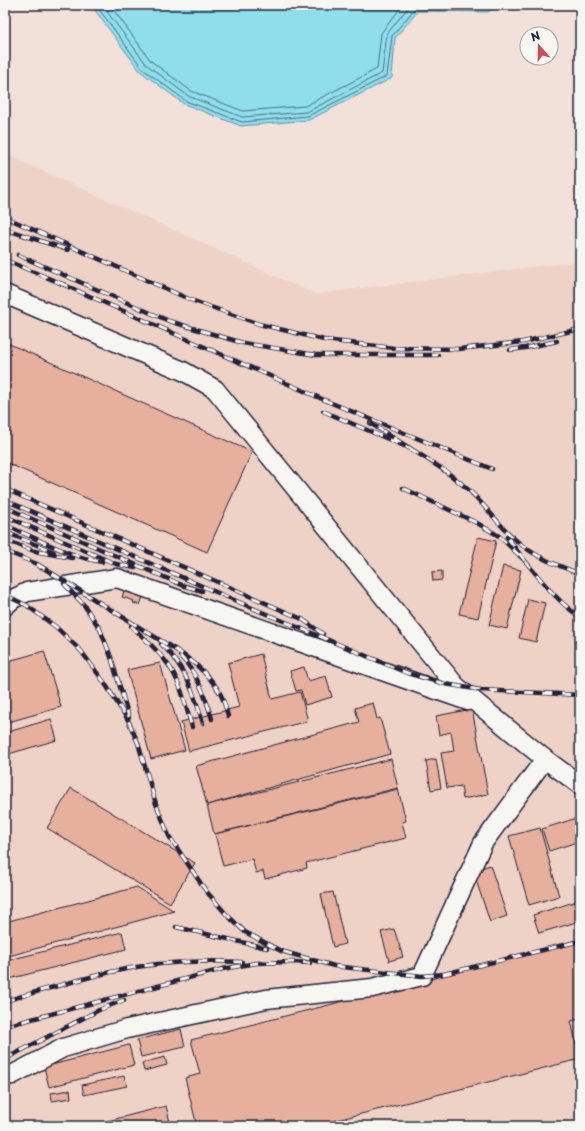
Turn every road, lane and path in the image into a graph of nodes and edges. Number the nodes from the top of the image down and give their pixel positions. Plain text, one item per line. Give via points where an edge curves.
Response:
1 (5, 294) edge
2 (5, 606) edge
3 (479, 704) junction
4 (545, 759) junction
5 (580, 785) edge
6 (5, 1076) edge

1 - 3 lane via 183,371 215,389 456,686
2 - 3 lane via 27,592 117,578
3 - 4 lane
4 - 5 lane
4 - 6 lane via 483,843 422,976 372,988 266,999 127,1029 63,1048 12,1075

